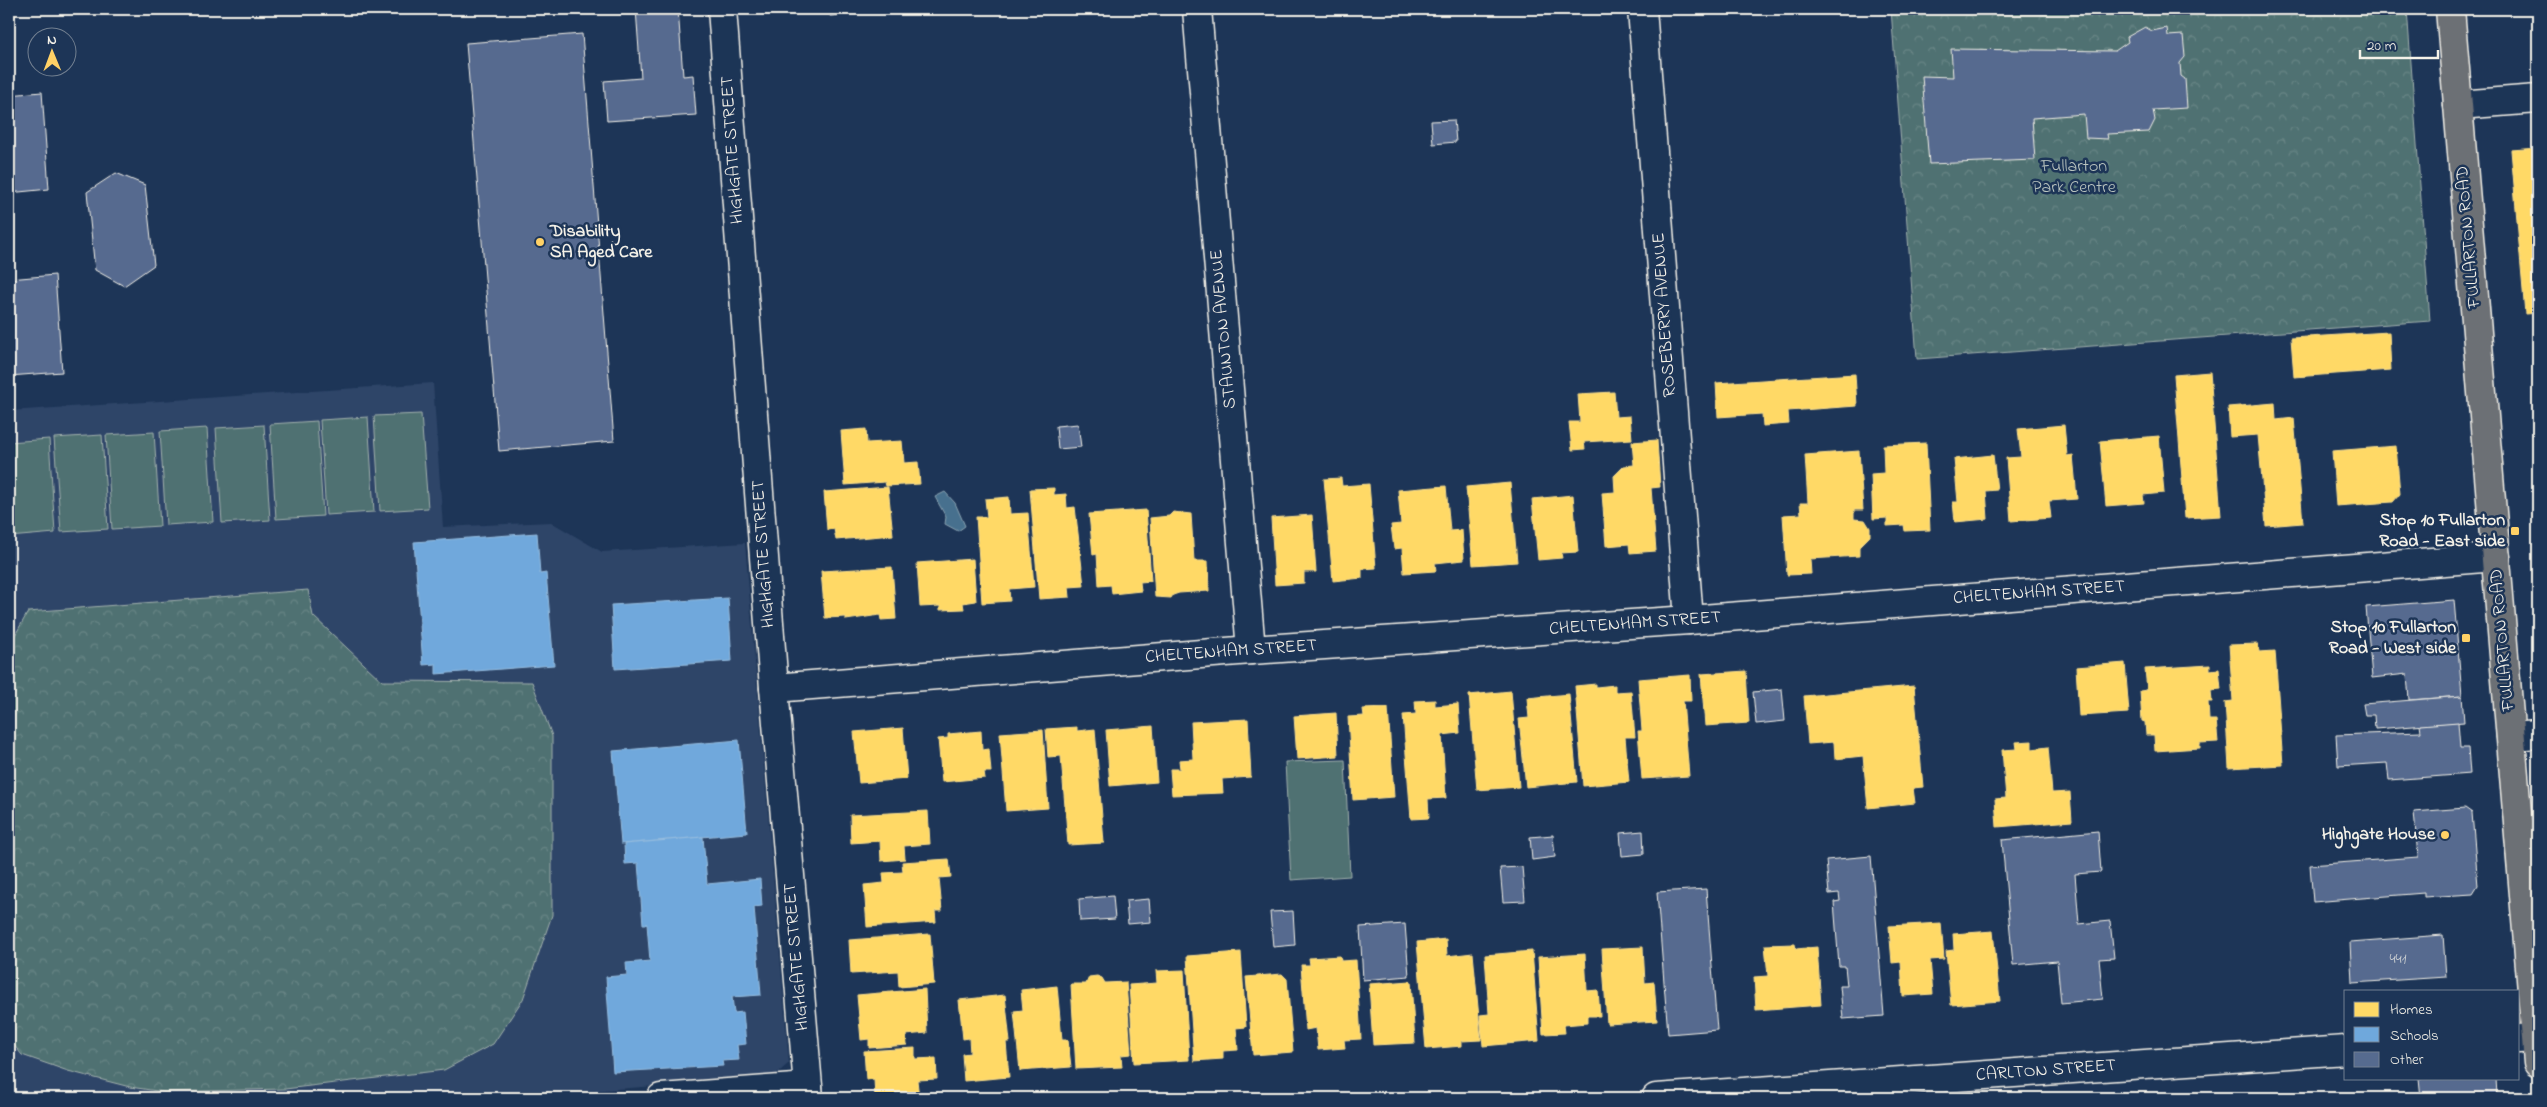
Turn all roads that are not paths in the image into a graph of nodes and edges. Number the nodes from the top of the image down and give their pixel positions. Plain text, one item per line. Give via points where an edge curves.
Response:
1 (722, 9) edge
2 (1198, 9) edge
3 (1642, 9) edge
4 (2450, 9) edge
5 (2538, 99) edge
6 (2458, 106) junction
7 (2496, 557) junction
8 (1689, 620) junction
9 (1251, 650) junction
10 (774, 688) junction
11 (2538, 734) edge
12 (2511, 736) junction
13 (2531, 1046) edge
14 (2344, 1050) edge
15 (809, 1093) edge
16 (661, 1098) edge
17 (1656, 1098) edge

1 - 10 street, HIGHGATE STREET
2 - 9 street, STAUNTON AVENUE
3 - 8 street, ROSEBERRY AVENUE
4 - 6 main road, FULLARTON ROAD
5 - 6 street
6 - 7 main road, FULLARTON ROAD
7 - 8 street, CHELTENHAM STREET
7 - 12 main road, FULLARTON ROAD
8 - 9 street, CHELTENHAM STREET
9 - 10 street, CHELTENHAM STREET
10 - 15 street, HIGHGATE STREET
11 - 12 street
12 - 13 main road, FULLARTON ROAD
14 - 17 street, CARLTON STREET
15 - 16 street

